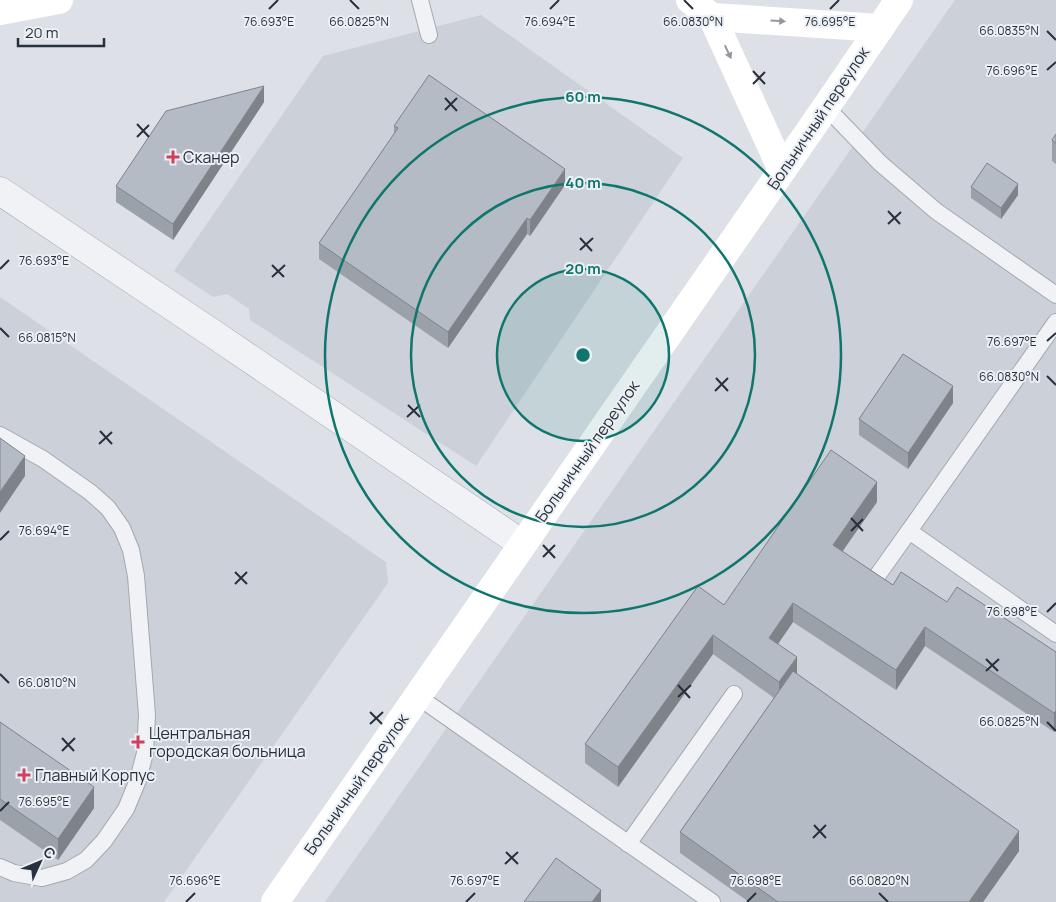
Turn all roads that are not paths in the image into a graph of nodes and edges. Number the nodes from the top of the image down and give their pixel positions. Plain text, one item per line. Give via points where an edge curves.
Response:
1 (59, 0) edge
2 (420, 0) edge
3 (690, 0) edge
4 (899, 0) edge
5 (0, 11) edge
6 (712, 17) junction
7 (880, 28) junction
8 (428, 35) dead end
9 (826, 107) junction
10 (782, 170) junction
11 (2, 195) edge
12 (1056, 295) edge
13 (1056, 322) edge
14 (0, 435) edge
15 (909, 531) junction
16 (522, 544) junction
17 (877, 576) edge
18 (1056, 634) edge
19 (734, 694) dead end
20 (418, 696) junction
21 (628, 844) junction
22 (0, 867) edge
23 (274, 902) edge
24 (712, 902) edge

1 - 5 street
2 - 8 lane
3 - 6 street
4 - 7 street, Больничный переулок
6 -> 7 street
6 -> 10 street
7 - 9 street, Больничный переулок
9 - 10 street, Больничный переулок
9 - 12 lane via 880,163 936,211
10 - 16 street, Больничный переулок
11 - 16 street
13 - 15 lane
14 - 22 lane via 43,459 90,492 108,508 122,528 136,576 147,714 146,753 126,809 86,860 67,872 42,878
15 - 17 lane
15 - 18 lane
16 - 20 street, Больничный переулок
19 - 21 lane
20 - 21 lane
20 - 23 street, Больничный переулок
21 - 24 lane

